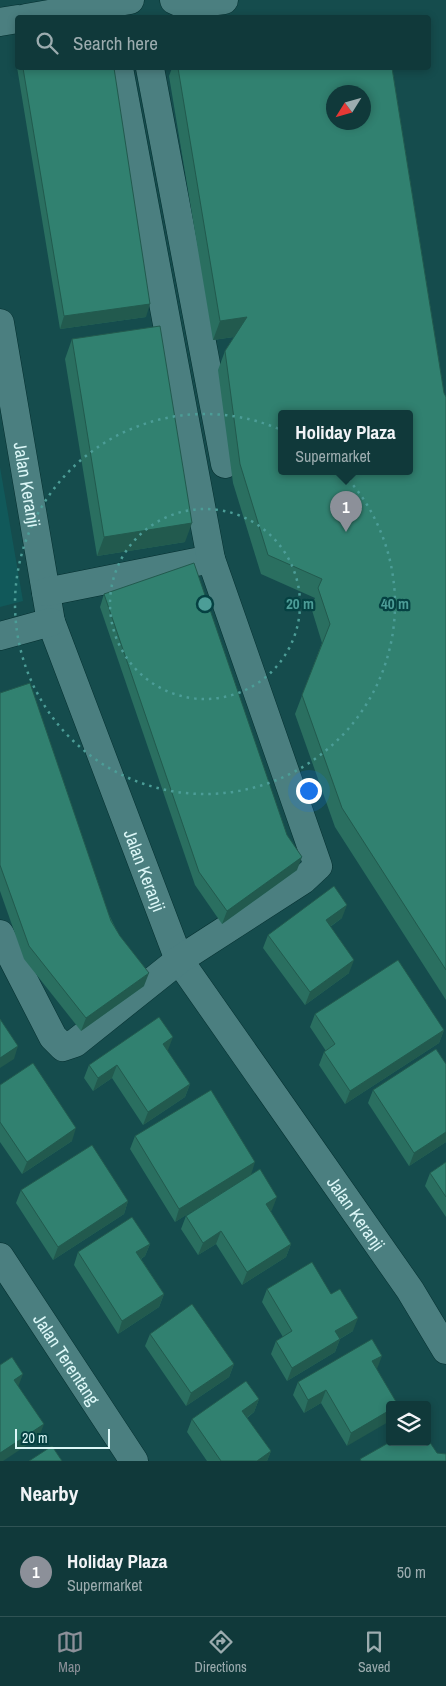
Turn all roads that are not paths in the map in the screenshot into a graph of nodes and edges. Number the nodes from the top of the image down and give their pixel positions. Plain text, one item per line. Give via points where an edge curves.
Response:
1 (137, 0) edge
2 (174, 0) edge
3 (224, 0) edge
4 (116, 7) edge
5 (51, 15) edge
6 (140, 15) edge
7 (15, 20) edge
8 (0, 22) edge
9 (119, 70) edge
10 (150, 70) edge
11 (0, 327) edge
12 (225, 464) dead end
13 (211, 559) junction
14 (46, 592) junction
15 (51, 622) junction
16 (0, 636) edge
17 (0, 934) edge
18 (179, 960) junction
19 (0, 1257) edge
20 (446, 1350) edge
21 (134, 1461) edge

1 - 6 street
2 - 3 street via 185,5
4 - 5 street
7 - 8 street
9 - 13 street
10 - 12 street
11 - 14 street, Jalan Keranji
13 - 14 street
13 - 18 street via 318,866 303,880
14 - 15 street, Jalan Keranji
15 - 16 street
15 - 18 street, Jalan Keranji
17 - 18 street via 53,1037 63,1047 75,1043
18 - 20 street, Jalan Keranji via 410,1290
19 - 21 street, Jalan Terentang

